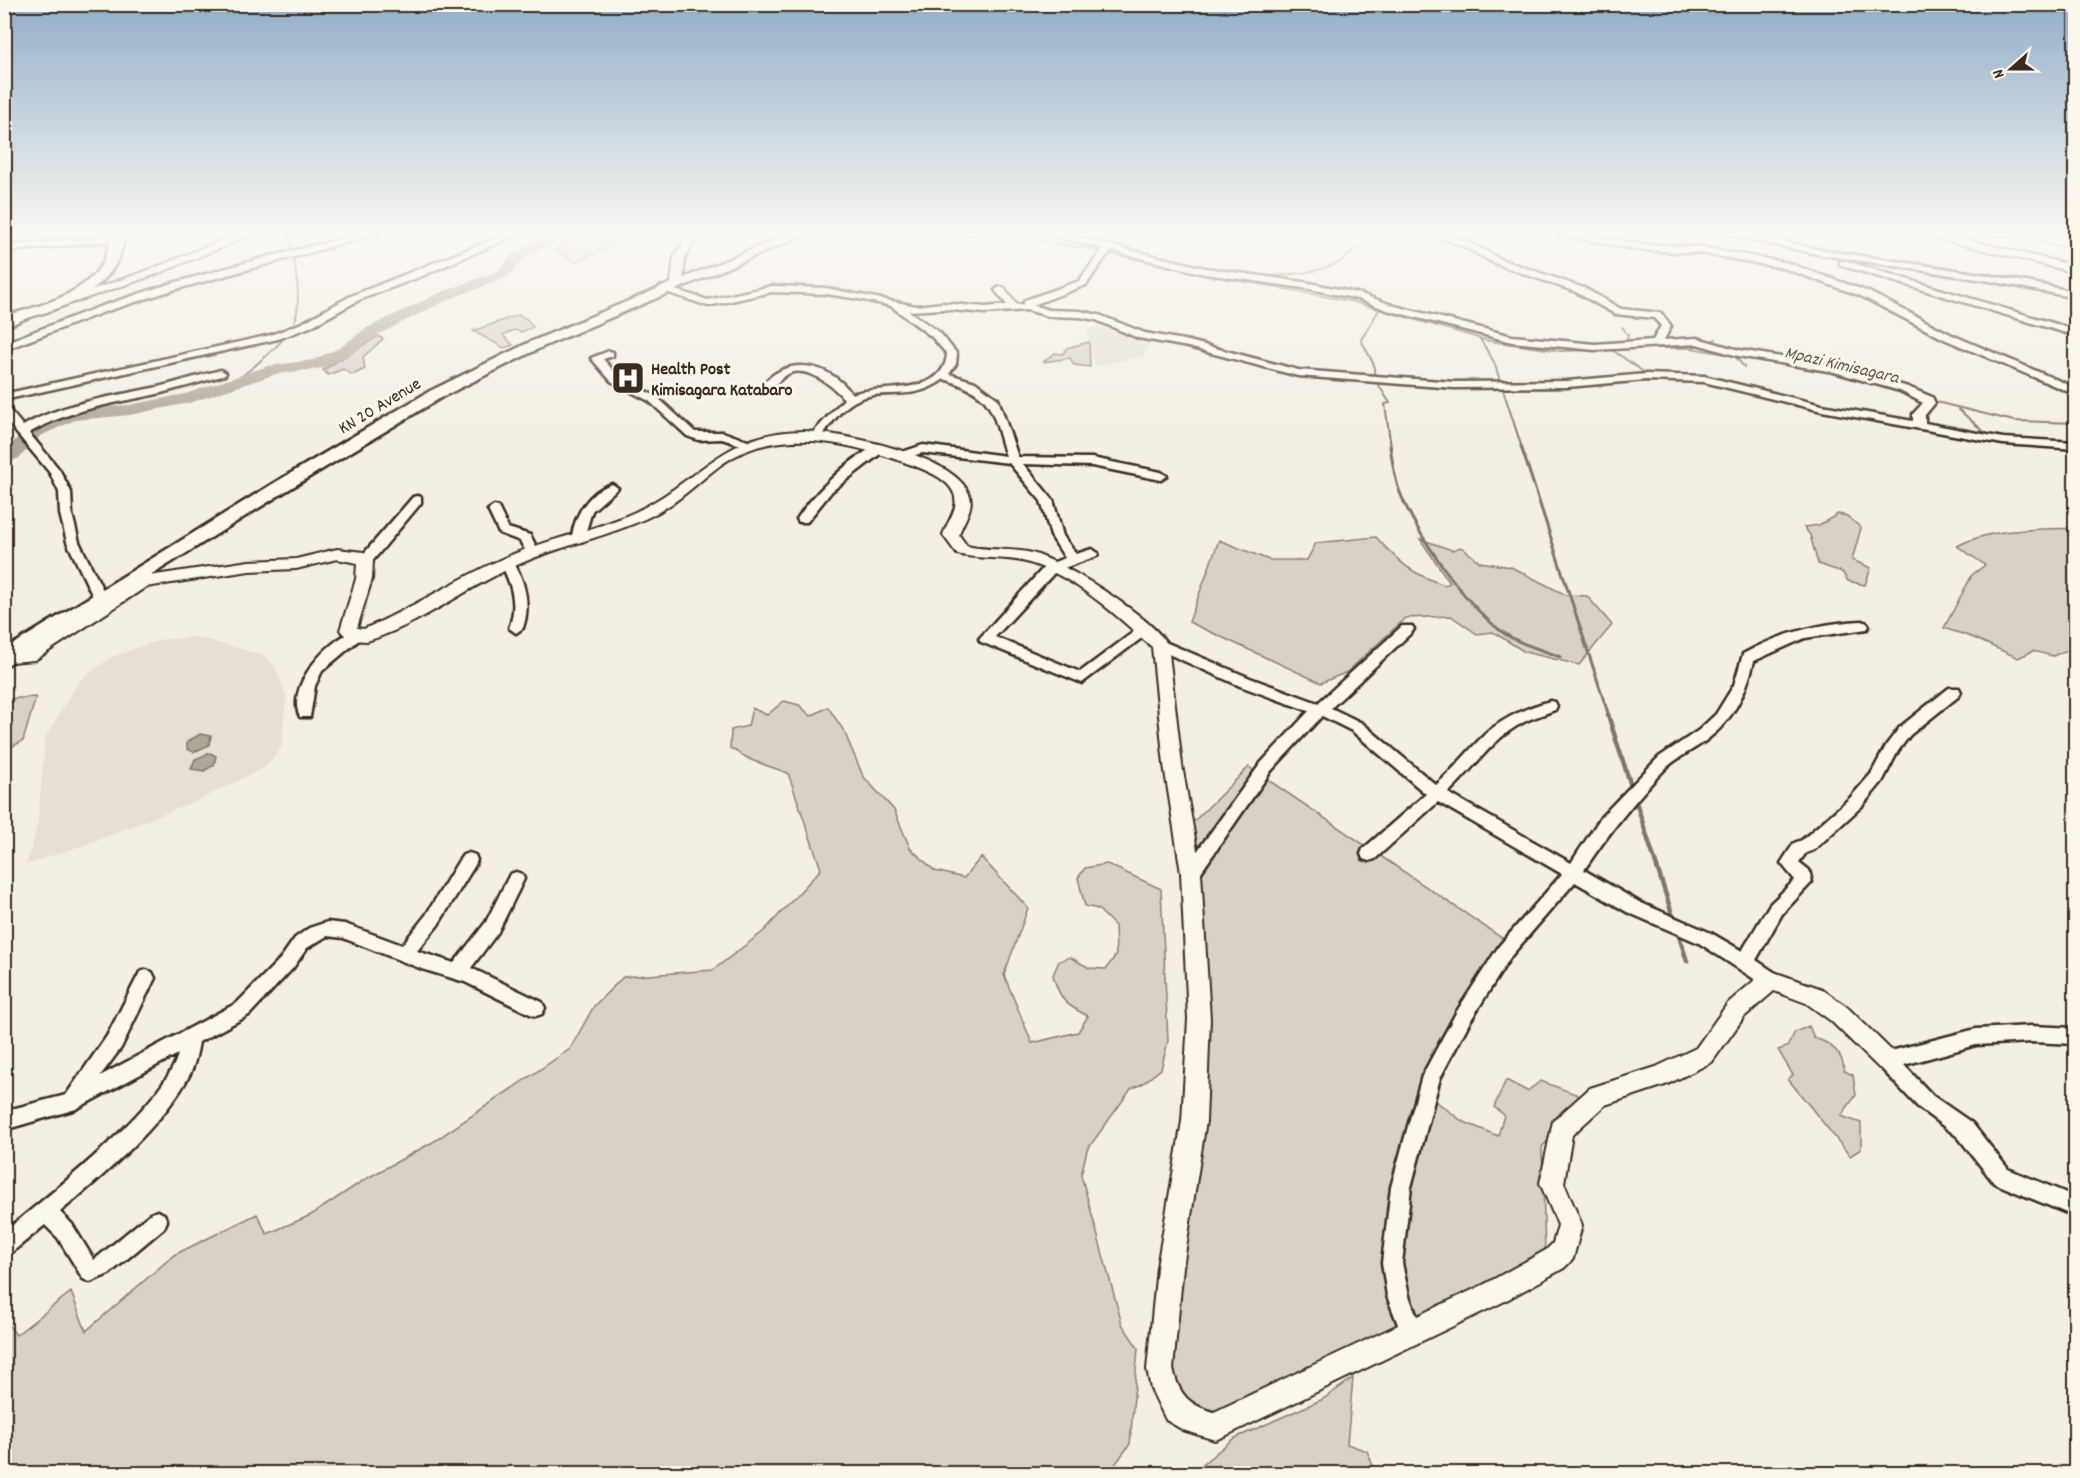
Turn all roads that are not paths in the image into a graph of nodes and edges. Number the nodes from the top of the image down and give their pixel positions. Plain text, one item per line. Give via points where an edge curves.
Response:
1 (54, 303) edge
2 (123, 303) edge
3 (346, 303) edge
4 (631, 303) edge
5 (889, 303) edge
6 (1010, 303) edge
7 (1029, 303) edge
8 (1378, 303) edge
9 (1603, 303) edge
10 (1882, 303) edge
11 (1979, 303) edge
12 (894, 304) junction
13 (1027, 307) junction
14 (1014, 308) junction
15 (22, 316) junction
16 (4, 320) edge
17 (4, 325) edge
18 (2076, 333) edge
19 (1657, 343) junction
20 (4, 347) edge
21 (609, 354) dead end
22 (221, 373) dead end
23 (942, 375) junction
24 (768, 385) dead end
25 (2076, 392) edge
26 (4, 397) edge
27 (850, 399) junction
28 (4, 410) edge
29 (1919, 425) junction
30 (22, 432) junction
31 (816, 436) junction
32 (750, 444) junction
33 (2076, 446) edge
34 (880, 449) junction
35 (899, 454) junction
36 (1013, 460) junction
37 (1161, 476) dead end
38 (612, 488) dead end
39 (417, 500) dead end
40 (494, 510) dead end
41 (803, 519) dead end
42 (578, 538) junction
43 (534, 552) junction
44 (1092, 553) dead end
45 (1072, 558) junction
46 (365, 561) junction
47 (508, 564) junction
48 (1052, 568) junction
49 (101, 600) junction
50 (1862, 626) dead end
51 (516, 628) dead end
52 (1407, 629) dead end
53 (1144, 631) junction
54 (355, 636) junction
55 (1160, 645) junction
56 (8, 658) edge
57 (1954, 692) dead end
58 (1550, 706) dead end
59 (1320, 709) junction
60 (305, 713) dead end
61 (1437, 794) junction
62 (1369, 854) dead end
63 (469, 860) dead end
64 (1574, 872) junction
65 (1191, 873) junction
66 (516, 879) dead end
67 (406, 954) junction
68 (1745, 962) junction
69 (458, 971) junction
70 (146, 978) dead end
71 (1771, 980) junction
72 (536, 1008) dead end
73 (2076, 1036) edge
74 (191, 1037) junction
75 (1887, 1061) junction
76 (69, 1103) junction
77 (4, 1121) edge
78 (2076, 1207) edge
79 (46, 1212) junction
80 (157, 1221) dead end
81 (4, 1246) edge
82 (1412, 1332) junction

1 - 15 main road
2 - 20 street
3 - 26 street via 274,337
4 - 49 main road, KN 20 Avenue via 428,398
5 - 12 street
6 - 14 street
7 - 13 street
8 - 19 street via 1512,339 1595,347
9 - 19 street via 1619,312 1657,315 1666,326
10 - 25 street via 1948,337
11 - 18 street
12 - 14 street via 916,309
12 - 23 street via 946,346 952,360
13 - 14 street
13 - 29 street via 1099,318 1142,336 1189,344 1298,373 1454,385 1686,378
15 - 16 main road
15 - 17 street
19 - 29 street via 1696,341 1738,353 1835,369 1898,387 1928,399 1919,414
21 - 32 street via 596,358 615,379 653,399 691,434 723,435
22 - 30 street via 69,407
23 - 27 street via 911,392
23 - 36 street via 971,384 994,401
24 - 27 street via 786,370 796,368 835,382
27 - 31 street
28 - 30 street
29 - 33 street via 2003,441
30 - 49 street via 49,462 65,492 73,542
31 - 32 street via 780,437
31 - 34 street
32 - 42 street via 652,509
34 - 35 street
34 - 41 street via 840,476
35 - 36 street via 923,449
35 - 48 street via 954,482 963,496 963,507 951,535 962,550 982,555 1023,556
36 - 37 street via 1092,462
36 - 45 street via 1047,500 1057,536
38 - 42 street via 586,509
39 - 46 street
40 - 43 street via 501,529 525,538
42 - 43 street
43 - 47 street
44 - 45 street
45 - 48 street
46 - 54 street via 366,571 349,615 348,630
46 - 56 street via 359,556 337,554 296,564 249,566 142,582 29,656
47 - 51 street via 520,591 521,611
47 - 54 street via 384,628
48 - 53 street via 1098,594
48 - 53 street via 986,639 1082,678
49 - 56 main road, KN 20 Avenue
50 - 64 street via 1826,626 1772,643 1748,658 1741,686 1721,718 1665,761 1607,822
52 - 59 street
53 - 55 street
54 - 60 street via 313,670 304,698
55 - 59 street
55 - 65 street via 1173,765
57 - 68 street via 1905,731 1877,778 1856,802 1800,848 1789,862 1805,878 1804,882 1776,909
58 - 61 street via 1518,718 1494,735
59 - 61 street via 1357,727
59 - 65 street via 1266,767
61 - 62 street
61 - 64 street
63 - 67 street
64 - 68 street via 1633,908 1705,938
64 - 82 street via 1499,960 1431,1076 1401,1187 1392,1263 1398,1296
65 - 82 street via 1198,1008 1195,1100 1164,1312 1160,1369 1164,1389 1176,1410 1215,1426
66 - 69 street via 492,927
67 - 69 street
67 - 74 street via 345,931 327,929 315,933 301,943 243,1009
68 - 71 street
69 - 72 street
70 - 76 street via 114,1042
71 - 75 street via 1814,996 1839,1014
71 - 82 street via 1736,1010 1704,1055 1660,1076 1598,1096 1562,1129 1552,1183 1570,1225 1562,1253 1494,1293
73 - 75 street via 1976,1037
74 - 76 street
74 - 79 street via 184,1067 174,1084 110,1155
75 - 78 street via 1926,1102 1965,1130 2001,1176
76 - 77 street
79 - 80 street via 65,1231 90,1272 102,1267
79 - 81 street

